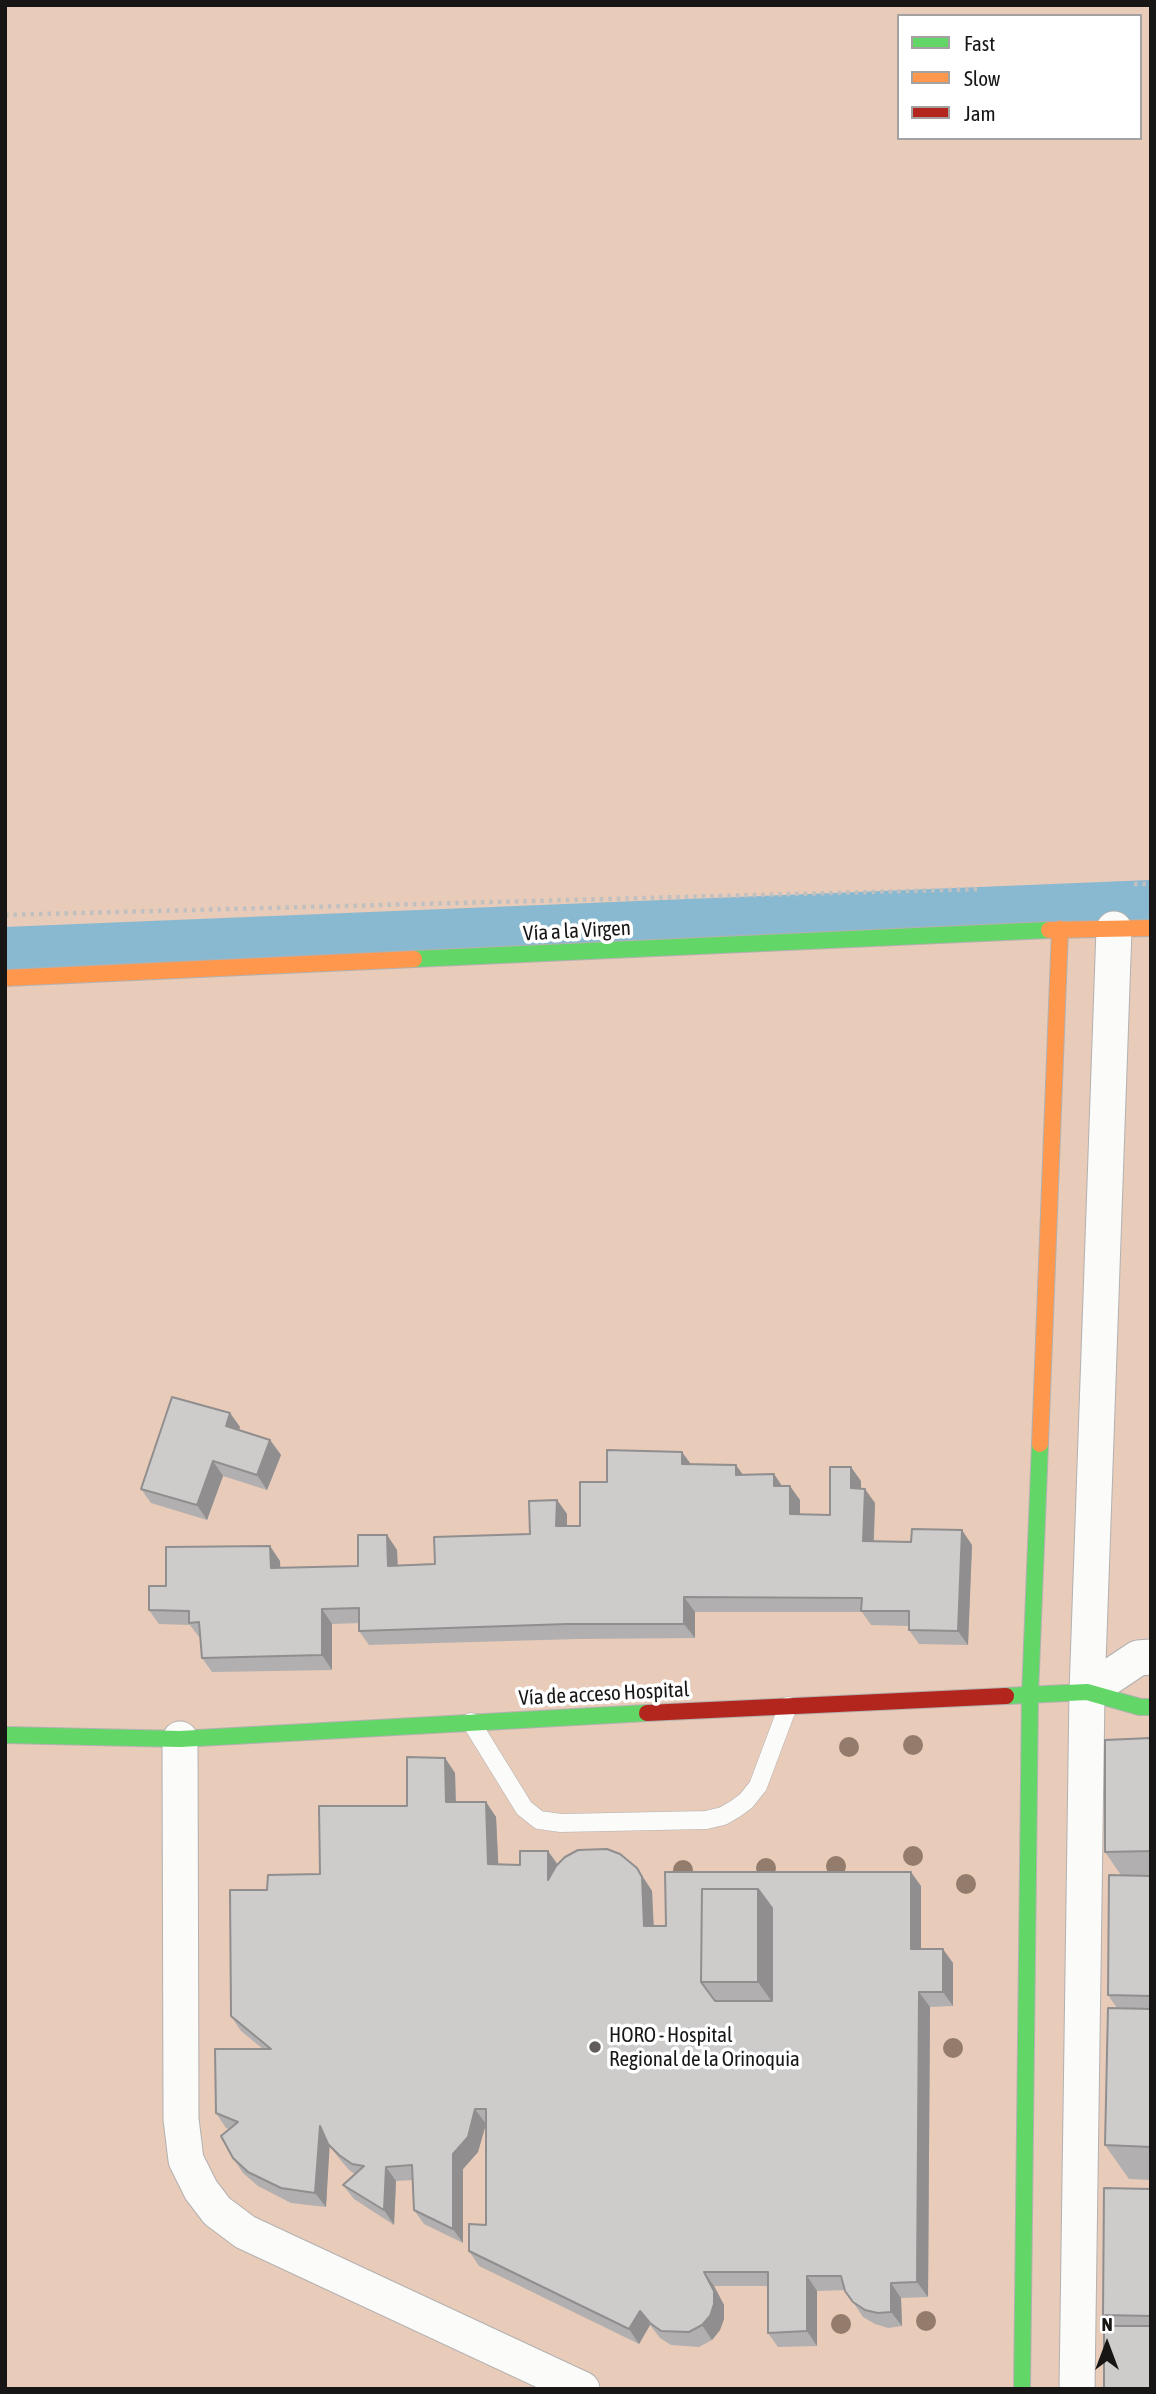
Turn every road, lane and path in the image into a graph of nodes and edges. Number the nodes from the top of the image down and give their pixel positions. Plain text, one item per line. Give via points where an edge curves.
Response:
1 (1151, 884) edge
2 (1126, 885) dead end
3 (989, 889) dead end
4 (5, 915) edge
5 (1151, 928) edge
6 (1060, 929) junction
7 (1114, 929) junction
8 (5, 978) edge
9 (1151, 1657) edge
10 (1087, 1692) junction
11 (1030, 1695) junction
12 (788, 1706) junction
13 (1151, 1707) edge
14 (471, 1721) junction
15 (5, 1735) edge
16 (180, 1739) junction
17 (582, 2389) edge
18 (1022, 2389) edge
19 (1077, 2389) edge

1 - 2 path
3 - 4 path
5 - 7 street, Vía a la Virgen
6 - 7 street, Vía a la Virgen
6 - 8 street, Vía a la Virgen
6 - 11 street
7 - 10 street
9 - 10 street via 1138,1658
10 - 11 street, Vía de acceso Hospital
10 - 13 street, Vía de acceso Hospital
10 - 19 street
11 - 12 street, Vía de acceso Hospital
11 - 18 street
12 - 14 street, Vía de acceso Hospital
12 - 14 lane via 758,1786 736,1809 706,1820 561,1824 539,1820 524,1808
14 - 16 street, Vía de acceso Hospital
15 - 16 street, Vía de acceso Hospital
16 - 17 street via 181,2119 186,2160 201,2190 217,2211 244,2232

